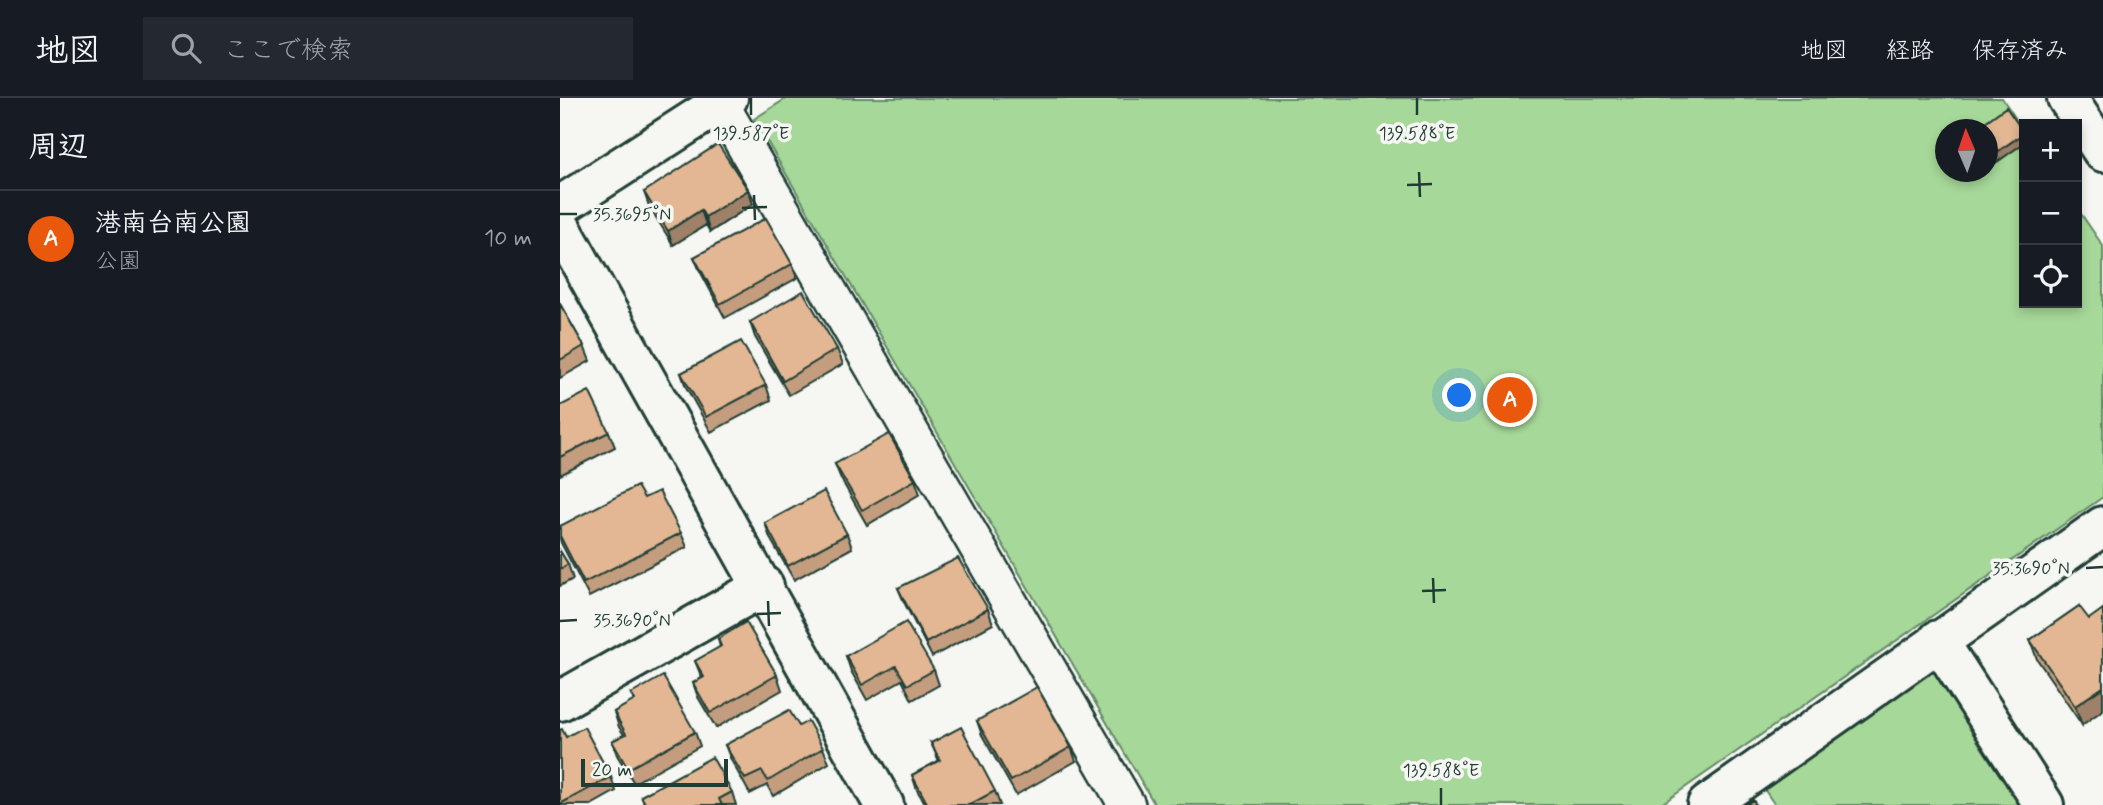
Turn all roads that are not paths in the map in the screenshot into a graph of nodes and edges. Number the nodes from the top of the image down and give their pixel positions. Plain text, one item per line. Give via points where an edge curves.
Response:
1 (2067, 98) edge
2 (721, 100) edge
3 (2103, 152) edge
4 (560, 206) edge
5 (560, 226) edge
6 (2103, 526) edge
7 (764, 586) junction
8 (1938, 640) junction
9 (560, 701) edge
10 (878, 803) edge
11 (1127, 805) edge
12 (1707, 805) edge
13 (2044, 805) edge

1 - 3 street
2 - 4 street
2 - 11 street
5 - 7 street
6 - 8 street
7 - 9 street
7 - 10 street
8 - 12 street
8 - 13 street

